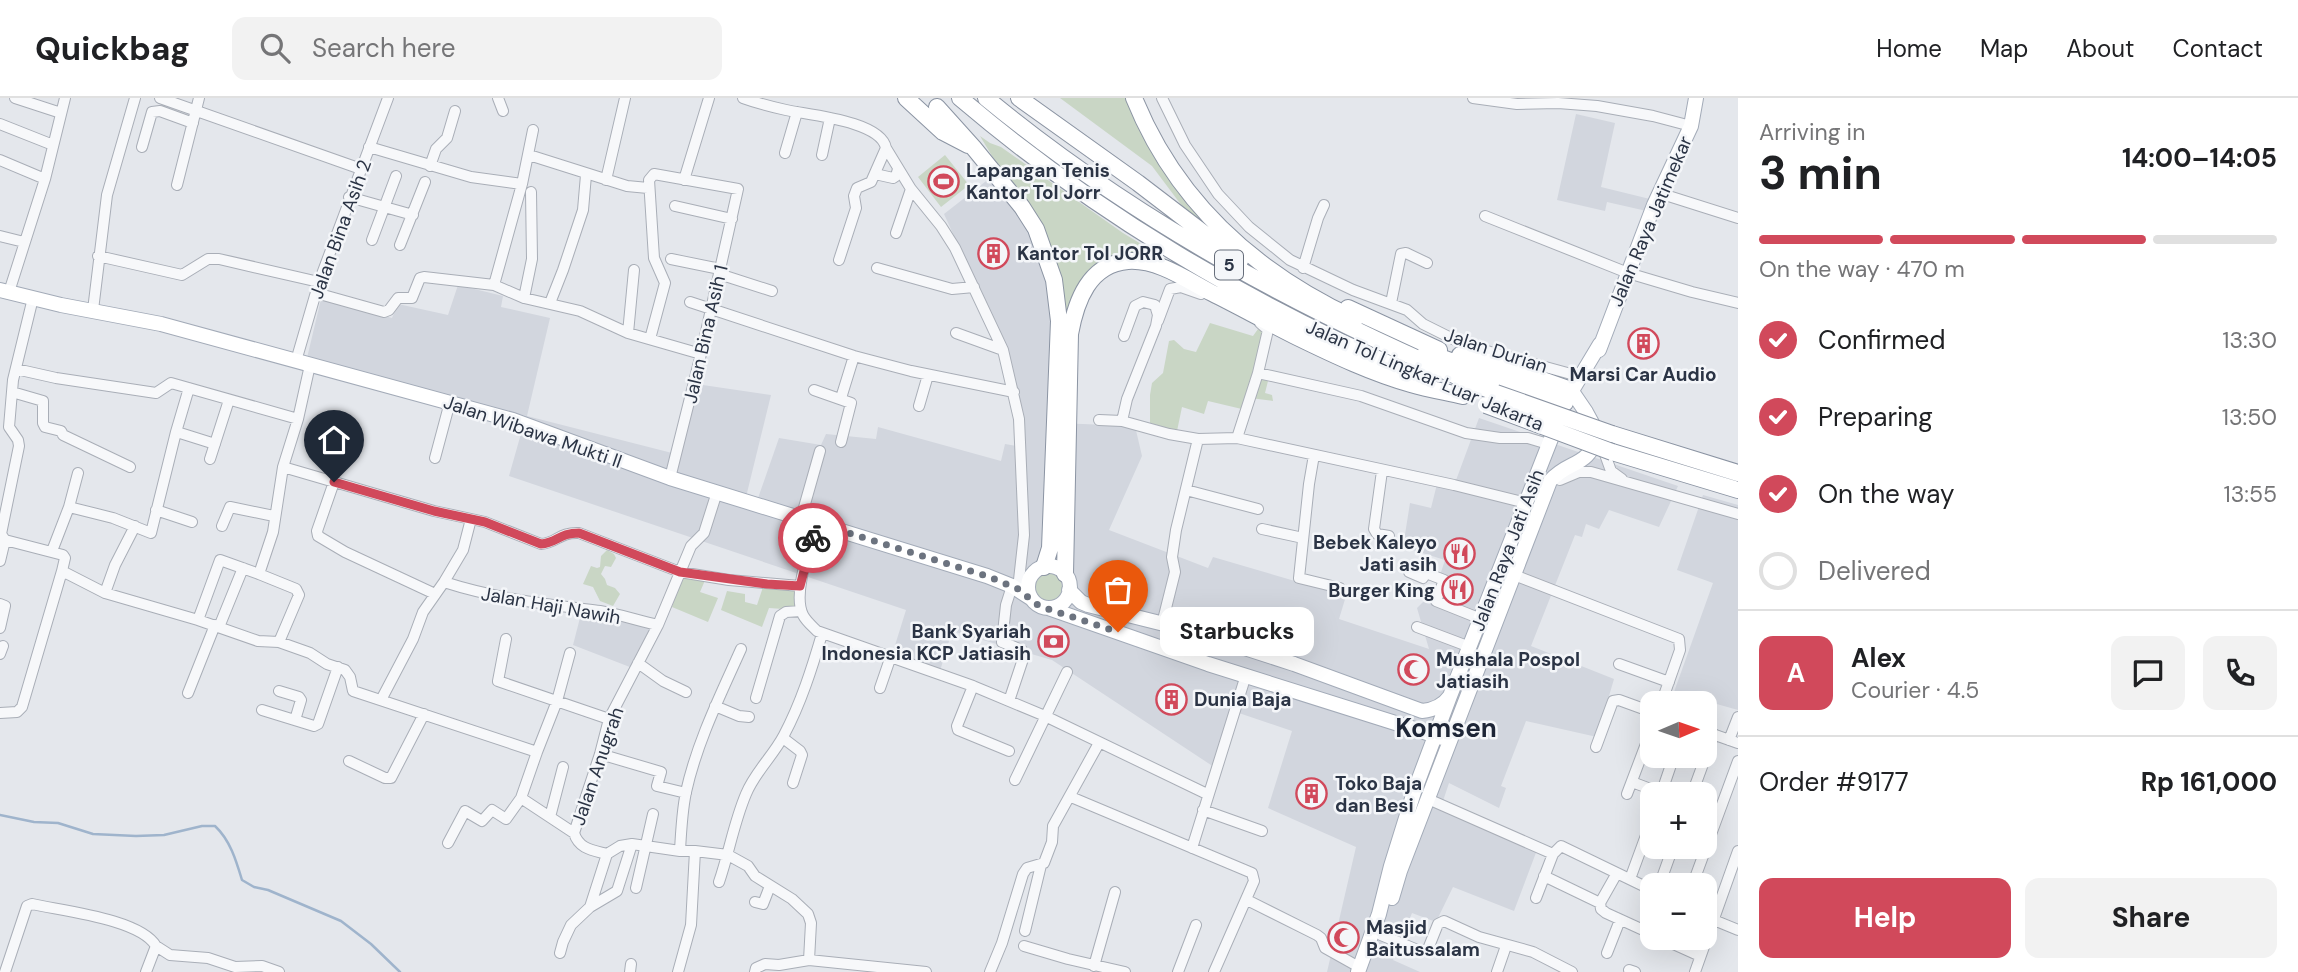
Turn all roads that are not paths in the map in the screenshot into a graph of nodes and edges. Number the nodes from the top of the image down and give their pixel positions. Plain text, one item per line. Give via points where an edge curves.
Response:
1 (15, 98) edge
2 (65, 98) edge
3 (135, 98) edge
4 (160, 98) edge
5 (199, 98) edge
6 (388, 98) edge
7 (498, 98) edge
8 (625, 98) edge
9 (709, 98) edge
10 (743, 98) edge
11 (906, 98) edge
12 (960, 98) edge
13 (986, 98) edge
14 (1019, 98) edge
15 (1134, 98) edge
16 (1144, 98) edge
17 (1162, 98) edge
18 (1473, 98) edge
19 (1696, 98) edge
20 (785, 104) edge
21 (937, 107) dead end
22 (197, 110) junction
23 (455, 111) dead end
24 (503, 111) dead end
25 (797, 112) junction
26 (61, 113) junction
27 (830, 118) junction
28 (192, 123) junction
29 (0, 124) edge
30 (1690, 126) junction
31 (533, 130) dead end
32 (53, 145) junction
33 (142, 147) dead end
34 (369, 147) junction
35 (973, 147) junction
36 (886, 148) junction
37 (785, 153) dead end
38 (529, 155) junction
39 (822, 155) dead end
40 (0, 160) edge
41 (430, 166) junction
42 (361, 169) junction
43 (898, 169) junction
44 (875, 174) junction
45 (586, 175) junction
46 (396, 176) dead end
47 (45, 178) junction
48 (606, 180) junction
49 (684, 180) junction
50 (425, 182) dead end
51 (522, 184) junction
52 (177, 185) dead end
53 (648, 188) junction
54 (911, 189) junction
55 (531, 192) dead end
56 (1659, 193) junction
57 (349, 197) junction
58 (1324, 205) dead end
59 (675, 206) dead end
60 (386, 208) junction
61 (413, 215) junction
62 (1485, 216) dead end
63 (1738, 218) edge
64 (732, 219) junction
65 (896, 233) dead end
66 (0, 236) edge
67 (372, 240) dead end
68 (24, 242) junction
69 (400, 245) dead end
70 (98, 256) junction
71 (671, 259) dead end
72 (839, 260) dead end
73 (1427, 263) dead end
74 (877, 268) dead end
75 (1303, 268) junction
76 (634, 270) dead end
77 (719, 272) junction
78 (1628, 273) junction
79 (494, 285) junction
80 (974, 287) junction
81 (317, 288) junction
82 (4, 291) edge
83 (772, 291) dead end
84 (33, 298) junction
85 (524, 298) junction
86 (1294, 301) junction
87 (690, 302) dead end
88 (550, 303) junction
89 (1391, 303) junction
90 (1738, 303) edge
91 (711, 308) junction
92 (93, 310) junction
93 (1158, 321) junction
94 (628, 333) junction
95 (956, 333) dead end
96 (1124, 336) dead end
97 (650, 339) junction
98 (1600, 344) junction
99 (1003, 350) junction
100 (702, 354) junction
101 (854, 356) junction
102 (303, 363) junction
103 (1258, 373) junction
104 (928, 375) junction
105 (0, 376) edge
106 (1582, 376) junction
107 (13, 380) junction
108 (814, 390) dead end
109 (191, 391) junction
110 (1014, 392) junction
111 (1463, 396) junction
112 (1568, 396) junction
113 (841, 398) junction
114 (1491, 399) junction
115 (228, 402) junction
116 (450, 402) junction
117 (919, 406) dead end
118 (1587, 412) junction
119 (298, 419) junction
120 (1099, 420) dead end
121 (1122, 421) junction
122 (180, 433) dead end
123 (1605, 434) junction
124 (1237, 438) junction
125 (1198, 439) junction
126 (841, 442) dead end
127 (215, 444) junction
128 (1548, 444) junction
129 (820, 451) dead end
130 (1314, 456) junction
131 (435, 458) dead end
132 (210, 459) dead end
133 (130, 467) dead end
134 (283, 467) junction
135 (1382, 471) junction
136 (78, 472) dead end
137 (1738, 473) edge
138 (670, 478) junction
139 (334, 482) junction
140 (1632, 485) junction
141 (1186, 490) junction
142 (1738, 490) edge
143 (717, 492) junction
144 (1545, 494) junction
145 (1526, 503) junction
146 (69, 508) junction
147 (1258, 509) dead end
148 (156, 510) junction
149 (2, 513) edge
150 (1738, 514) edge
151 (274, 516) junction
152 (801, 518) junction
153 (471, 519) junction
154 (192, 522) dead end
155 (817, 523) junction
156 (135, 526) junction
157 (222, 526) dead end
158 (1262, 529) dead end
159 (2, 536) edge
160 (1389, 537) dead end
161 (1303, 538) junction
162 (51, 551) junction
163 (0, 561) edge
164 (243, 568) junction
165 (62, 571) junction
166 (1037, 571) junction
167 (680, 572) junction
168 (1409, 572) dead end
169 (259, 574) junction
170 (1065, 574) junction
171 (1514, 575) junction
172 (444, 582) junction
173 (800, 586) junction
174 (1015, 587) junction
175 (1340, 588) dead end
176 (1069, 590) junction
177 (105, 593) junction
178 (435, 594) junction
179 (1032, 599) junction
180 (0, 604) edge
181 (1048, 608) junction
182 (801, 611) junction
183 (1481, 619) junction
184 (198, 620) junction
185 (1162, 624) junction
186 (658, 625) junction
187 (217, 626) junction
188 (1417, 627) dead end
189 (0, 628) edge
190 (822, 634) junction
191 (506, 639) dead end
192 (279, 642) junction
193 (1470, 647) junction
194 (741, 649) dead end
195 (570, 653) dead end
196 (891, 656) junction
197 (638, 663) junction
198 (1619, 664) dead end
199 (338, 667) junction
200 (1067, 672) dead end
201 (1246, 675) junction
202 (1669, 682) junction
203 (973, 686) junction
204 (880, 688) dead end
205 (1364, 690) junction
206 (279, 691) dead end
207 (1666, 691) edge
208 (686, 692) dead end
209 (188, 693) dead end
210 (1450, 696) junction
211 (756, 698) dead end
212 (382, 700) junction
213 (557, 701) junction
214 (1009, 701) junction
215 (715, 706) junction
216 (1640, 708) edge
217 (262, 709) dead end
218 (0, 712) edge
219 (1362, 713) junction
220 (424, 714) junction
221 (1444, 714) junction
222 (1045, 716) junction
223 (749, 717) dead end
224 (1738, 717) edge
225 (1460, 718) junction
226 (609, 719) junction
227 (295, 720) junction
228 (1404, 727) junction
229 (1717, 735) edge
230 (1435, 736) junction
231 (783, 738) junction
232 (1451, 741) junction
233 (1734, 741) edge
234 (1099, 743) junction
235 (1596, 747) dead end
236 (537, 751) junction
237 (1009, 751) dead end
238 (600, 754) junction
239 (1640, 760) edge
240 (349, 761) dead end
241 (1738, 761) edge
242 (564, 767) dead end
243 (1420, 777) junction
244 (1015, 780) dead end
245 (1632, 782) junction
246 (793, 783) dead end
247 (1640, 785) edge
248 (686, 793) junction
249 (1207, 794) junction
250 (1627, 794) dead end
251 (1070, 797) junction
252 (522, 798) junction
253 (1428, 799) junction
254 (1203, 810) junction
255 (653, 814) dead end
256 (550, 817) junction
257 (1262, 831) dead end
258 (574, 832) junction
259 (448, 844) dead end
260 (632, 844) junction
261 (646, 845) junction
262 (1192, 848) junction
263 (680, 851) junction
264 (695, 851) junction
265 (1738, 851) edge
266 (1640, 852) edge
267 (607, 854) junction
268 (728, 855) junction
269 (1553, 855) junction
270 (1041, 865) junction
271 (1617, 873) junction
272 (1697, 873) edge
273 (1544, 876) junction
274 (1734, 878) edge
275 (1630, 880) junction
276 (719, 882) dead end
277 (1640, 885) edge
278 (769, 886) junction
279 (636, 888) dead end
280 (1115, 892) dead end
281 (1536, 898) dead end
282 (1247, 900) junction
283 (755, 902) dead end
284 (1600, 902) junction
285 (1717, 904) edge
286 (590, 907) junction
287 (1620, 920) junction
288 (1717, 922) edge
289 (1196, 925) dead end
290 (1640, 929) edge
291 (1025, 930) dead end
292 (1738, 930) edge
293 (1381, 935) junction
294 (156, 946) junction
295 (1024, 946) dead end
296 (1506, 946) junction
297 (1687, 950) edge
298 (1701, 950) edge
299 (560, 953) dead end
300 (1607, 953) dead end
301 (1700, 956) junction
302 (809, 960) junction
303 (825, 966) edge
304 (1094, 966) junction
305 (869, 969) edge
306 (1362, 970) edge
307 (5, 972) edge
308 (146, 972) edge
309 (279, 972) edge
310 (678, 972) edge
311 (755, 972) edge
312 (917, 972) edge
313 (926, 972) edge
314 (990, 972) edge
315 (1125, 972) edge
316 (1178, 972) edge
317 (1214, 972) edge
318 (1497, 972) edge
319 (1572, 972) edge
320 (1695, 972) edge

1 - 26 street
2 - 26 street
3 - 70 street via 107,195
4 - 22 street
5 - 22 street
6 - 34 street, Jalan Bina Asih 2
7 - 24 street
8 - 48 street
9 - 49 street
10 - 20 street
11 - 35 highway via 943,132
12 - 111 highway, Jalan Tol Lingkar Luar Jakarta / 5 via 1115,214 1210,273 1297,321
13 - 86 highway, Jalan Tol Lingkar Luar Jakarta / 5 via 1125,202
14 - 86 highway
15 - 112 highway via 1169,168 1194,201 1231,238 1285,280 1432,354
16 - 112 highway via 1190,181 1237,234 1283,270 1351,310 1430,347 1500,365
17 - 75 street, Jalan Durian via 1185,145 1218,194 1272,247
18 - 30 street via 1597,106
19 - 30 main road, Jalan Raya Jatimekar
20 - 25 street
21 - 35 highway
22 - 28 street
22 - 42 street
23 - 41 street via 447,138 436,149
25 - 27 street
25 - 37 street
26 - 32 street
27 - 36 street via 873,132
27 - 39 street
28 - 33 street via 152,112
28 - 52 street
29 - 32 street
30 - 56 main road, Jalan Raya Jatimekar
31 - 38 street
32 - 47 street
34 - 41 street
34 - 42 street, Jalan Bina Asih 2
35 - 166 highway via 1036,229 1057,294 1050,548
36 - 43 street
36 - 44 street
38 - 45 street
38 - 51 street
40 - 47 street
41 - 51 street
42 - 57 street, Jalan Bina Asih 2
43 - 44 street via 895,178
43 - 54 street
44 - 72 street via 871,182 857,188 856,208
45 - 48 street
45 - 88 street via 583,210
46 - 60 street
47 - 68 street
48 - 53 street
49 - 53 street via 654,174
49 - 64 street, Jalan Bina Asih 1 via 738,189
50 - 61 street
51 - 79 street
53 - 97 street via 654,258 664,283
54 - 65 street
54 - 80 street via 942,226
55 - 85 street via 532,259
56 - 63 street
56 - 78 main road, Jalan Raya Jatimekar
57 - 60 street
57 - 81 street, Jalan Bina Asih 2
58 - 75 street
59 - 64 street
60 - 61 street
60 - 67 street
61 - 69 street
62 - 78 street
64 - 77 street, Jalan Bina Asih 1
66 - 68 street
68 - 82 street
70 - 81 street via 182,275 208,259 219,259
70 - 92 street
71 - 77 street
73 - 89 street via 1401,254
74 - 80 street via 952,289
75 - 89 street, Jalan Durian
76 - 94 street
77 - 83 street
77 - 91 street, Jalan Bina Asih 1
78 - 90 street
78 - 98 main road, Jalan Raya Jatimekar
79 - 81 street via 424,277 412,298 398,299 384,312
79 - 85 street
80 - 99 street
81 - 102 street, Jalan Bina Asih 2
82 - 84 main road, Jalan Wibawa Mukti II
84 - 92 main road, Jalan Wibawa Mukti II
84 - 107 street
85 - 88 street
86 - 114 highway, Jalan Tol Lingkar Luar Jakarta / 5
87 - 91 street
88 - 94 street
89 - 106 street, Jalan Durian via 1465,345
91 - 100 street, Jalan Bina Asih 1
91 - 101 street
92 - 102 main road, Jalan Wibawa Mukti II
93 - 96 street via 1155,305 1139,303 1132,309
93 - 103 street via 1170,289 1175,287 1220,302 1268,330
93 - 121 street
94 - 97 street
95 - 99 street
97 - 100 street
98 - 106 main road, Jalan Raya Jati Asih
98 - 118 main road via 1584,392
99 - 110 street
100 - 138 street, Jalan Bina Asih 1
101 - 104 street
101 - 113 street
102 - 116 main road, Jalan Wibawa Mukti II
102 - 119 street, Jalan Bina Asih 2
103 - 124 street
103 - 128 street via 1362,396 1466,433
104 - 110 street
104 - 117 street
105 - 107 street
106 - 112 main road, Jalan Raya Jati Asih
107 - 109 street via 56,377 156,393 171,383
107 - 133 street via 43,401 46,427
107 - 149 street via 9,427 19,446
108 - 113 street
109 - 115 street
109 - 148 street
110 - 174 street via 1024,502 1023,552
111 - 114 highway, Jalan Tol Lingkar Luar Jakarta / 5
111 - 170 highway via 1376,372 1164,268 1130,261 1114,264 1086,286 1070,334
112 - 118 main road
112 - 128 main road, Jalan Raya Jati Asih
113 - 126 street via 851,403
114 - 123 highway, Jalan Tol Lingkar Luar Jakarta / 5, bridge
114 - 142 highway, Jalan Tol Lingkar Luar Jakarta / 5, bridge via 1612,452
115 - 119 street
115 - 127 street
116 - 131 street
116 - 138 main road, Jalan Wibawa Mukti II via 513,420
118 - 123 main road
119 - 134 street, Jalan Bina Asih 2
120 - 121 street
121 - 125 street
122 - 127 street
123 - 137 highway, Jalan Tol Lingkar Luar Jakarta / 5
123 - 140 street via 1611,471
123 - 144 main road, Jalan Raya Jati Asih via 1589,455 1556,473
124 - 125 street
124 - 130 street
125 - 141 street
127 - 132 street
128 - 145 main road, Jalan Raya Jati Asih
129 - 152 street
130 - 135 street
130 - 161 street
134 - 139 street
134 - 151 street, Jalan Bina Asih 2
135 - 145 street
135 - 160 street via 1374,529
136 - 146 street
138 - 143 main road, Jalan Wibawa Mukti II
139 - 153 street
139 - 178 street via 318,536
140 - 144 street via 1579,472 1569,474
140 - 150 street
141 - 147 street
141 - 185 street via 1172,557 1175,572
143 - 152 main road, Jalan Wibawa Mukti II
143 - 167 street, Jalan Anugrah via 704,533 691,546
144 - 171 main road, Jalan Raya Jati Asih
145 - 183 main road, Jalan Raya Jati Asih
146 - 156 street
146 - 162 street
148 - 154 street
148 - 156 street via 151,533
149 - 159 street
151 - 157 street via 230,507
151 - 169 street, Jalan Bina Asih 2 via 274,532
152 - 155 main road, Jalan Wibawa Mukti II
153 - 167 street via 541,544 579,533
153 - 172 street via 463,550
155 - 173 street
155 - 174 main road, Jalan Wibawa Mukti II
156 - 177 street
158 - 161 street
159 - 162 street
159 - 163 street
161 - 175 street via 1299,578
162 - 165 street via 65,558
164 - 169 street
164 - 184 street via 220,560
164 - 187 street
165 - 177 street
165 - 218 street via 22,707 16,712
166 - 170 main road via 1051,566
166 - 174 main road
166 - 179 main road via 1028,583
167 - 173 street
167 - 186 street, Jalan Anugrah
168 - 183 street via 1444,580 1436,601
169 - 192 street via 296,589 299,595
170 - 176 main road
171 - 202 street via 1679,639
171 - 225 main road, Jalan Raya Jati Asih
172 - 178 street
172 - 186 street, Jalan Haji Nawih via 477,593 601,611
173 - 182 street
174 - 179 main road, Jalan Wibawa Mukti II
174 - 214 street via 1006,605 1003,642 1022,650 1024,656
176 - 181 main road via 1062,603
176 - 185 main road via 1088,605
177 - 184 street
178 - 212 street
179 - 181 main road
180 - 189 street via 5,606
181 - 201 main road
182 - 190 street
182 - 211 street via 780,616
183 - 193 main road, Jalan Raya Jati Asih
184 - 187 street
185 - 205 main road
186 - 197 street, Jalan Anugrah
187 - 192 street via 258,641
187 - 209 street
188 - 193 street
190 - 196 street
190 - 231 street via 810,676
191 - 213 street via 498,681
192 - 199 street
193 - 210 main road, Jalan Raya Jati Asih
194 - 215 street
195 - 213 street
196 - 203 street
196 - 204 street
197 - 208 street
197 - 226 street, Jalan Anugrah
198 - 202 street
199 - 212 street via 350,677 353,691
199 - 227 street via 318,724
200 - 222 street
201 - 219 main road
201 - 249 street
202 - 207 street
203 - 214 street
203 - 237 street via 958,730
205 - 210 main road via 1422,711
205 - 219 main road via 1368,701
206 - 227 street via 301,700
210 - 221 main road, Jalan Raya Jati Asih
212 - 220 street
213 - 226 street
213 - 236 street
214 - 222 street
215 - 223 street
215 - 248 street
216 - 235 street via 1613,701
217 - 227 street
219 - 228 main road
220 - 236 street
220 - 240 street via 391,778
221 - 225 main road via 1450,722
221 - 230 main road, Jalan Raya Jati Asih
222 - 234 street
222 - 244 street
224 - 233 street
225 - 232 main road, Jalan Raya Jati Asih
226 - 238 street, Jalan Anugrah
228 - 230 main road
228 - 243 main road via 1422,746
229 - 233 street
230 - 232 main road
230 - 243 main road, Jalan Raya Jati Asih
231 - 246 street via 802,755
231 - 268 street via 748,789
232 - 253 main road, Jalan Raya Jati Asih
234 - 249 street
234 - 251 street
236 - 252 street
238 - 248 street via 661,772 657,786
238 - 258 street, Jalan Anugrah
239 - 245 street
241 - 272 street
242 - 256 street
243 - 306 main road, Jalan Raya Jati Asih
245 - 247 street
245 - 250 street
248 - 263 street
249 - 254 street
251 - 262 street
251 - 270 street via 1053,826 1052,842
252 - 256 street
252 - 259 street via 506,819 492,810 482,821 465,811
253 - 269 street
253 - 293 main road, Jalan Raya Jati Asih
254 - 257 street
254 - 262 street
255 - 261 street
256 - 258 street
258 - 267 street, Jalan Anugrah via 583,847
260 - 261 street
260 - 267 street
260 - 286 street via 617,891
261 - 263 street
261 - 279 street
262 - 282 street via 1252,873
263 - 264 street
264 - 268 street
264 - 310 street via 691,925
265 - 274 street
266 - 275 street
267 - 286 street
268 - 276 street
268 - 278 street
269 - 271 street via 1561,846
269 - 273 street
270 - 291 street
270 - 314 street via 1023,874
271 - 275 street
271 - 284 street
273 - 281 street
273 - 284 street
274 - 285 street
275 - 277 street
278 - 283 street via 763,904
278 - 302 street via 808,914
280 - 304 street
282 - 306 street via 1317,935 1325,948
282 - 317 street
284 - 287 street via 1601,909
286 - 299 street via 571,925
287 - 290 street
287 - 300 street
288 - 292 street
289 - 316 street
293 - 296 street via 1420,951 1428,949 1438,924 1444,921
293 - 306 main road, Jalan Raya Jati Asih
294 - 307 street via 147,935 122,924 29,904
294 - 308 street
294 - 309 street via 170,955
295 - 304 street
296 - 318 street
296 - 319 street via 1533,952
297 - 301 street
298 - 301 street
301 - 320 street
302 - 303 street
302 - 311 street via 765,964
303 - 305 street
304 - 315 street
305 - 312 street
312 - 313 street

